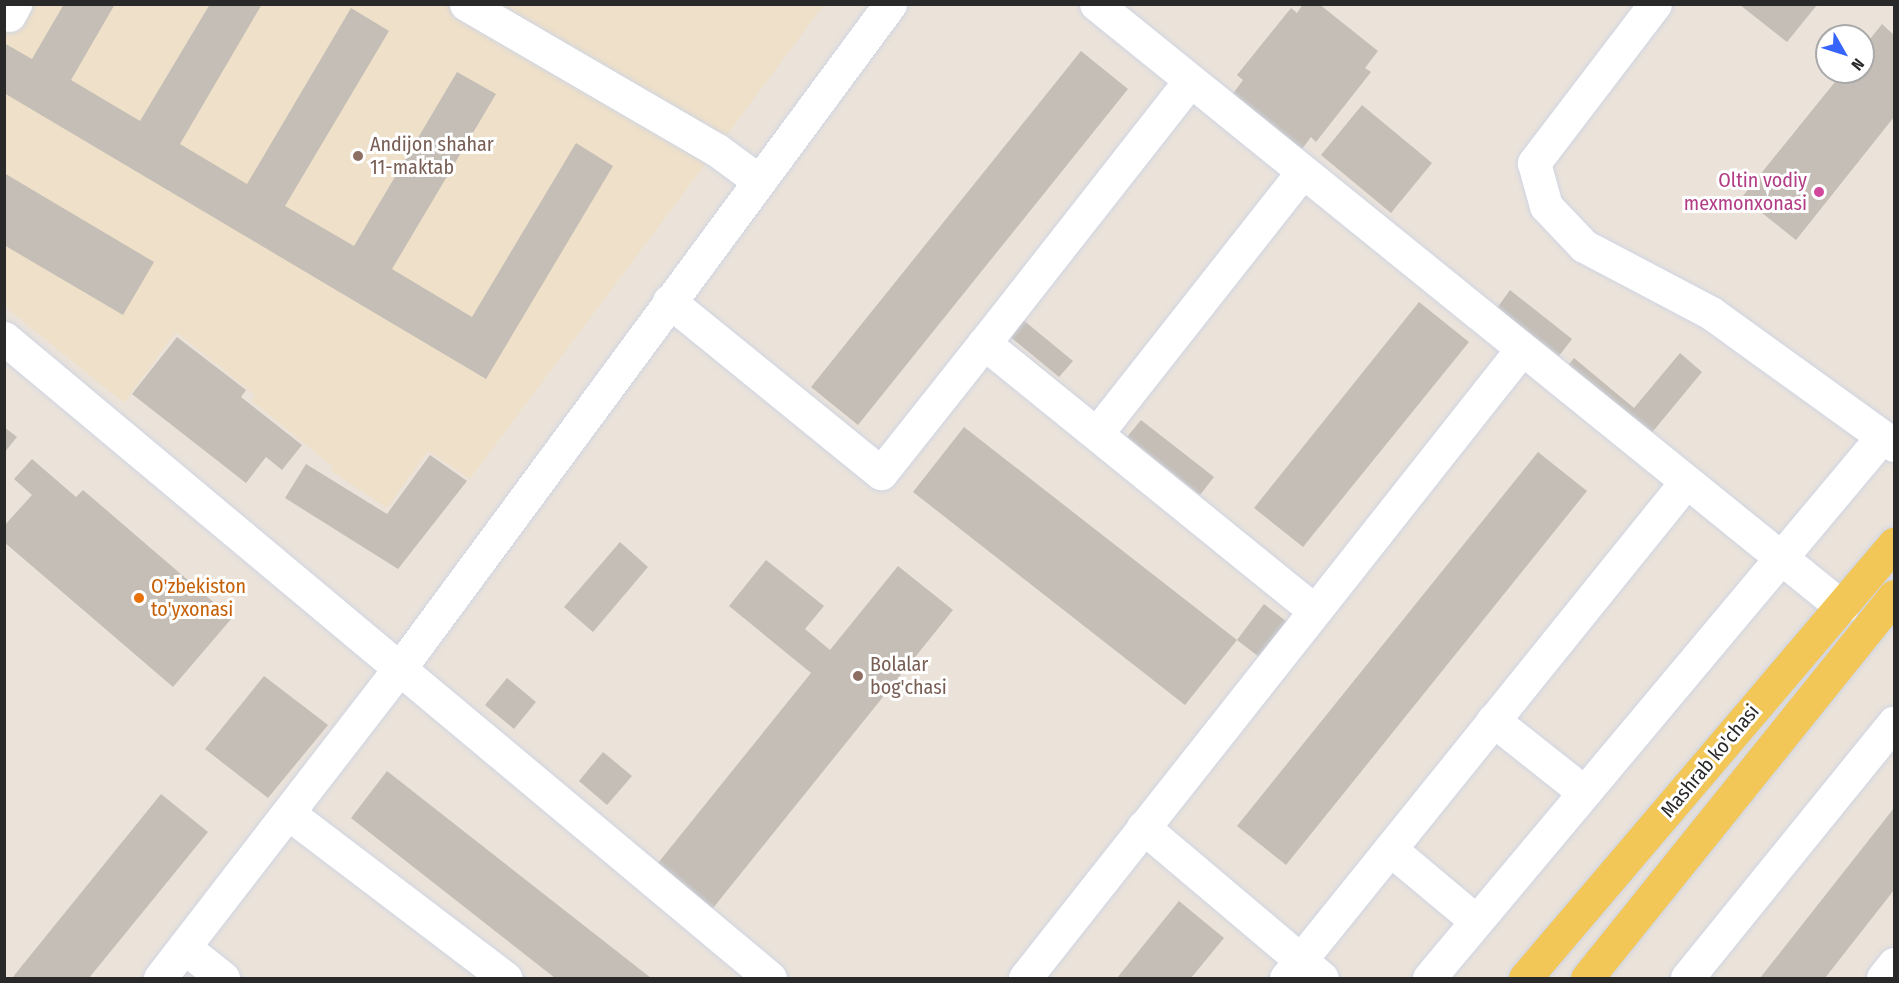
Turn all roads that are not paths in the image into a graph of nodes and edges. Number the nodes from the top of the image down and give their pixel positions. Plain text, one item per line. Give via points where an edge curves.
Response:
1 (466, 4) edge
2 (890, 4) edge
3 (1096, 4) edge
4 (1655, 4) edge
5 (1189, 82) junction
6 (1300, 174) junction
7 (759, 181) junction
8 (669, 301) junction
9 (4, 338) edge
10 (984, 342) junction
11 (1521, 350) junction
12 (1097, 433) junction
13 (1888, 441) edge
14 (1685, 483) junction
15 (1894, 544) edge
16 (1783, 557) junction
17 (1894, 596) edge
18 (1842, 607) junction
19 (1313, 609) junction
20 (400, 668) junction
21 (1493, 720) junction
22 (1894, 722) edge
23 (1584, 792) junction
24 (288, 813) junction
25 (1143, 827) junction
26 (1390, 849) junction
27 (1476, 921) junction
28 (184, 947) junction
29 (1894, 964) edge
30 (749, 972) edge
31 (1303, 972) edge
32 (160, 978) edge
33 (223, 978) edge
34 (505, 978) edge
35 (1025, 978) edge
36 (1429, 978) edge
37 (1525, 978) edge
38 (1587, 978) edge
39 (1687, 978) edge
40 (1882, 978) edge

1 - 7 street via 717,150
2 - 7 street
3 - 5 street
4 - 13 street via 1534,162 1546,206 1584,246 1711,313
5 - 6 street
5 - 10 street
6 - 11 street
6 - 12 street
7 - 8 street
8 - 10 street via 881,473
8 - 20 street
9 - 20 street
10 - 12 street
11 - 14 street
11 - 19 street
12 - 19 street
13 - 16 street
14 - 16 street
14 - 21 street
15 - 18 main road, Mashrab ko'chasi
16 - 18 street
16 - 23 street
17 - 38 main road, Mashrab ko'chasi
18 - 37 main road, Mashrab ko'chasi
19 - 25 street
20 - 24 street
20 - 30 street
21 - 23 street
21 - 26 street
22 - 39 street
23 - 27 street
24 - 28 street
24 - 34 street
25 - 31 street
25 - 35 street
26 - 27 street
26 - 31 street
27 - 36 street
28 - 32 street
28 - 33 street
29 - 40 street

